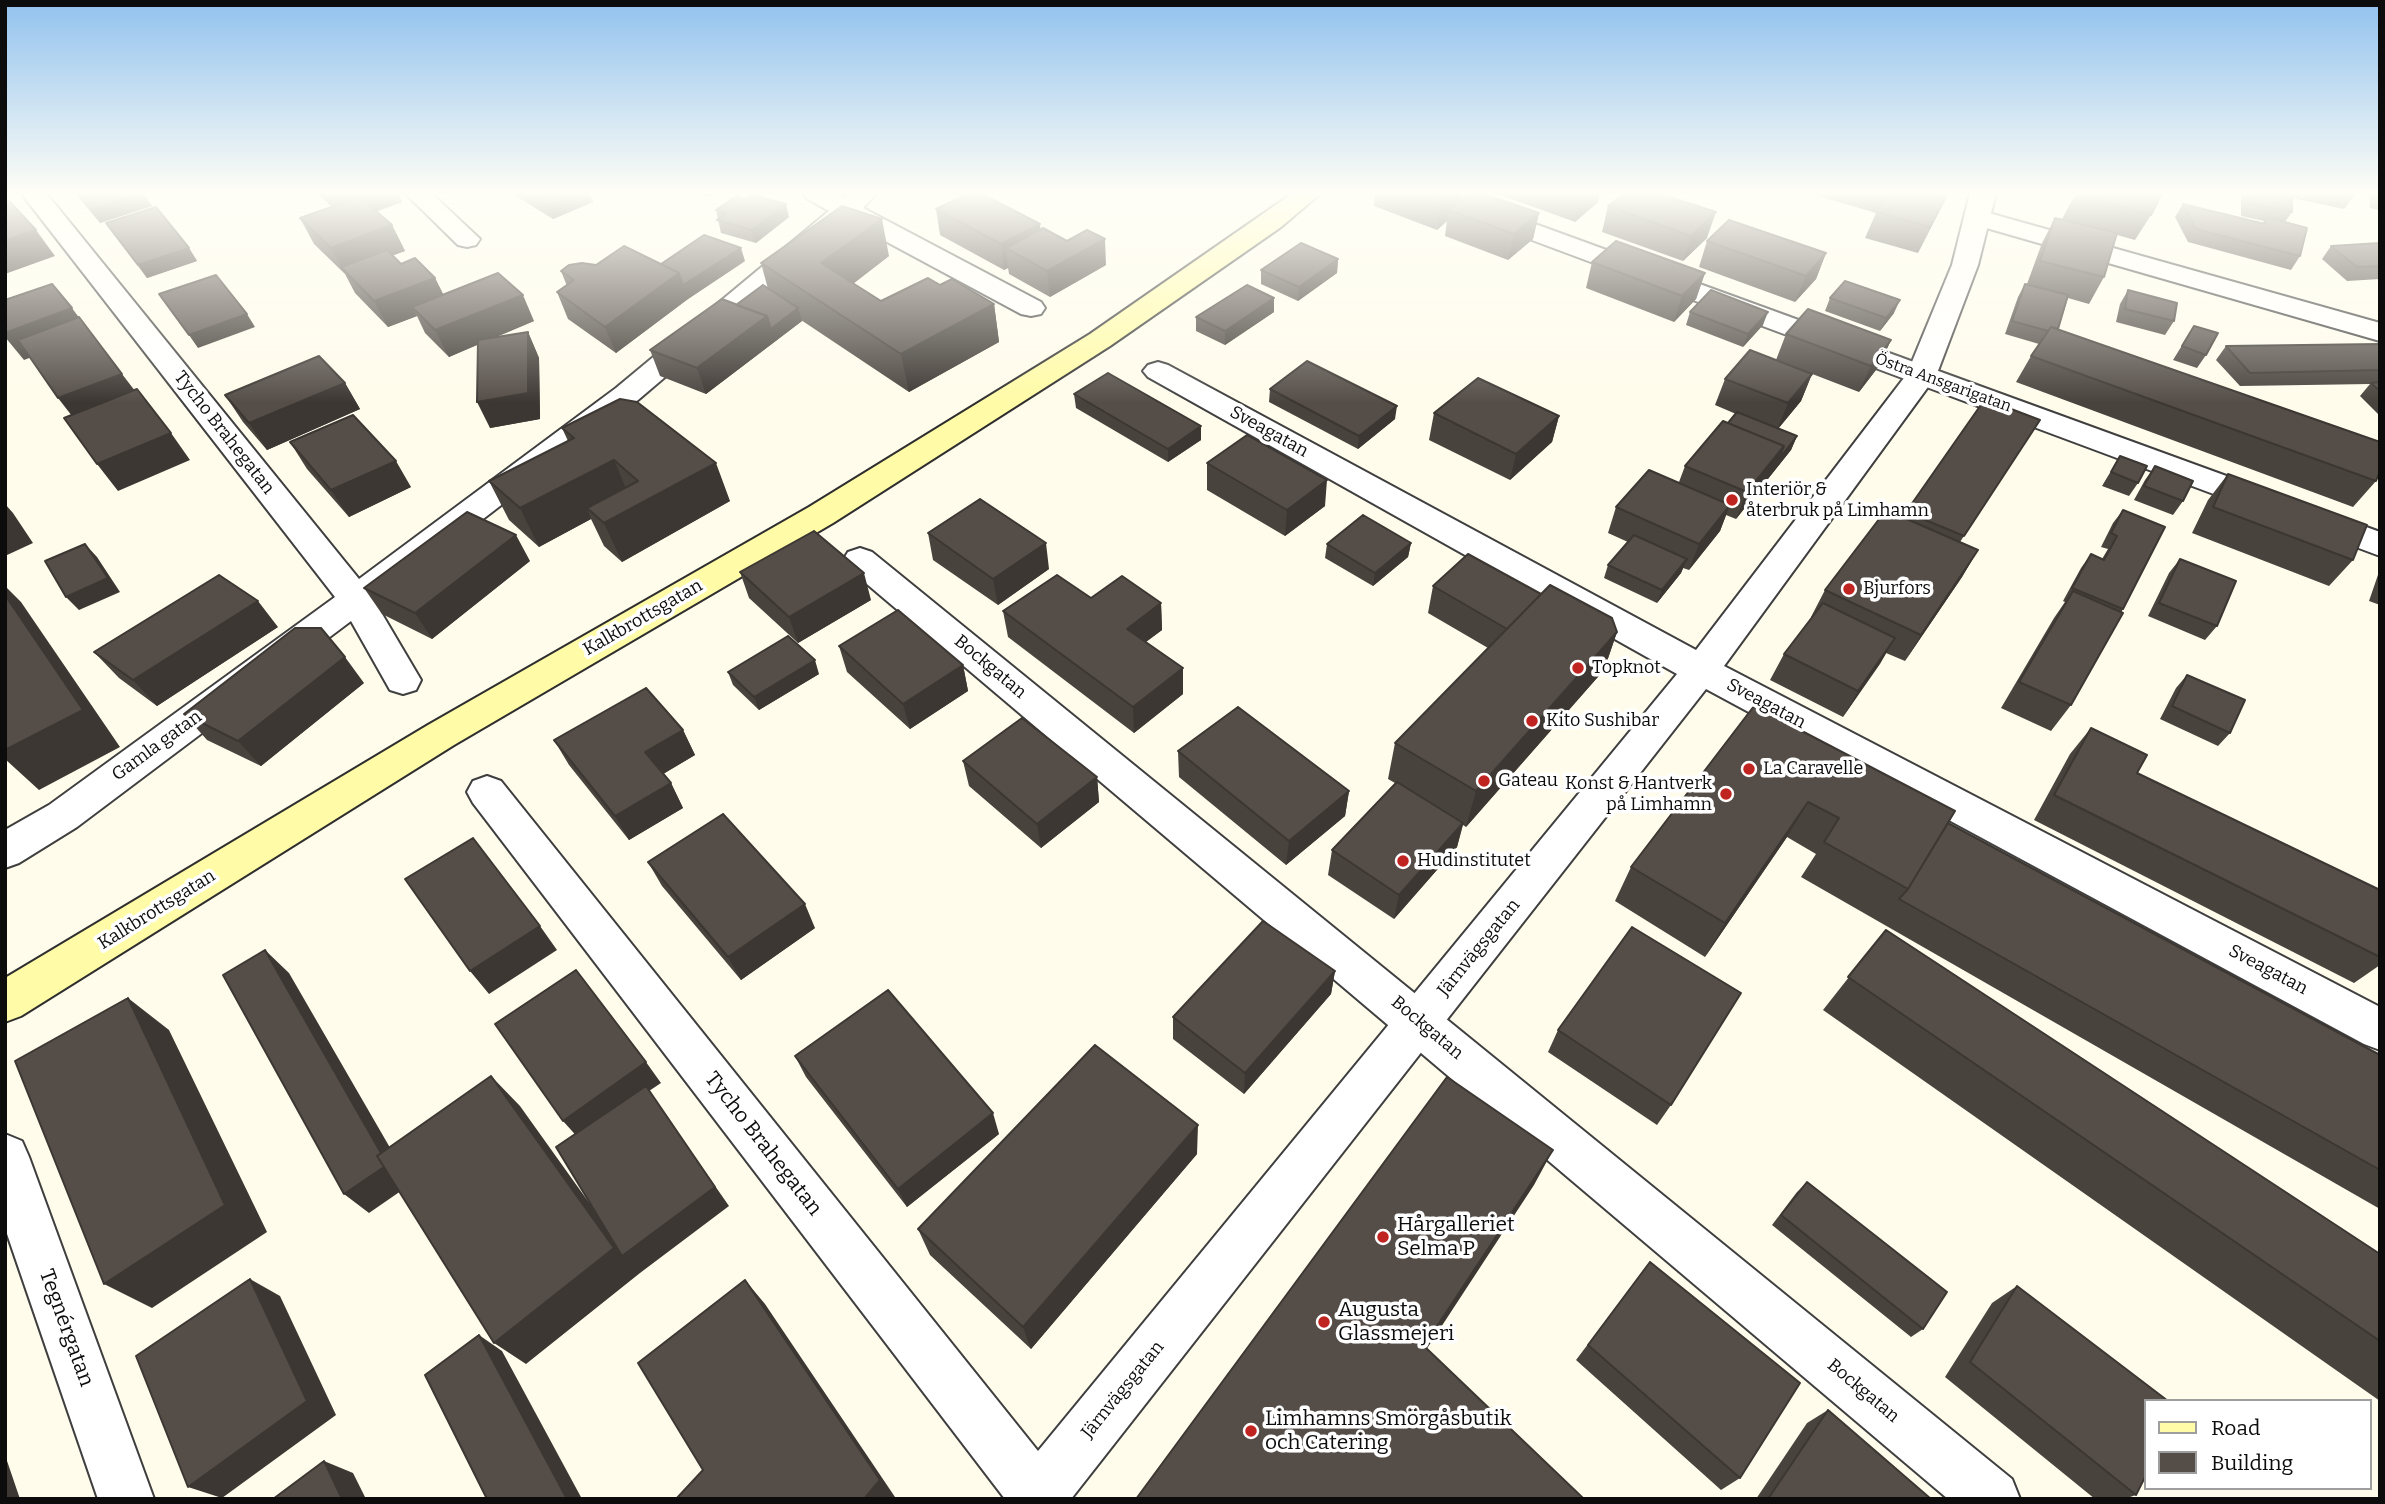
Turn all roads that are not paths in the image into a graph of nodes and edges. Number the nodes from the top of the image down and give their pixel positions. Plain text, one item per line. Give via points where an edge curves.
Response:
1 (89, 263) edge
2 (782, 263) edge
3 (957, 263) edge
4 (1211, 263) edge
5 (1618, 263) edge
6 (1965, 263) edge
7 (2164, 263) edge
8 (1031, 308) dead end
9 (2380, 332) edge
10 (1158, 371) dead end
11 (1921, 376) junction
12 (2380, 545) edge
13 (860, 560) dead end
14 (356, 600) junction
15 (1701, 670) junction
16 (403, 680) dead end
17 (488, 792) dead end
18 (5, 851) edge
19 (5, 1002) edge
20 (1420, 1022) junction
21 (2380, 1030) edge
22 (5, 1157) edge
23 (1037, 1497) edge
24 (126, 1499) edge
25 (1992, 1499) edge

1 - 14 street, Tycho Brahegatan
2 - 14 street, Gamla gatan via 627,394
3 - 8 street
4 - 19 main road, Kalkbrottsgatan via 1100,340 821,515 441,735
5 - 11 street, Östra Ansgarigatan
6 - 11 street, Järnvägsgatan
7 - 9 street
10 - 15 street, Sveagatan
11 - 12 street, Östra Ansgarigatan
11 - 15 street, Järnvägsgatan
13 - 20 street, Bockgatan
14 - 16 street, Tycho Brahegatan
14 - 18 street, Gamla gatan via 63,816
15 - 20 street, Järnvägsgatan
15 - 21 street, Sveagatan
17 - 23 street, Tycho Brahegatan
20 - 23 street, Järnvägsgatan
20 - 25 street, Bockgatan
22 - 24 street, Tegnérgatan

